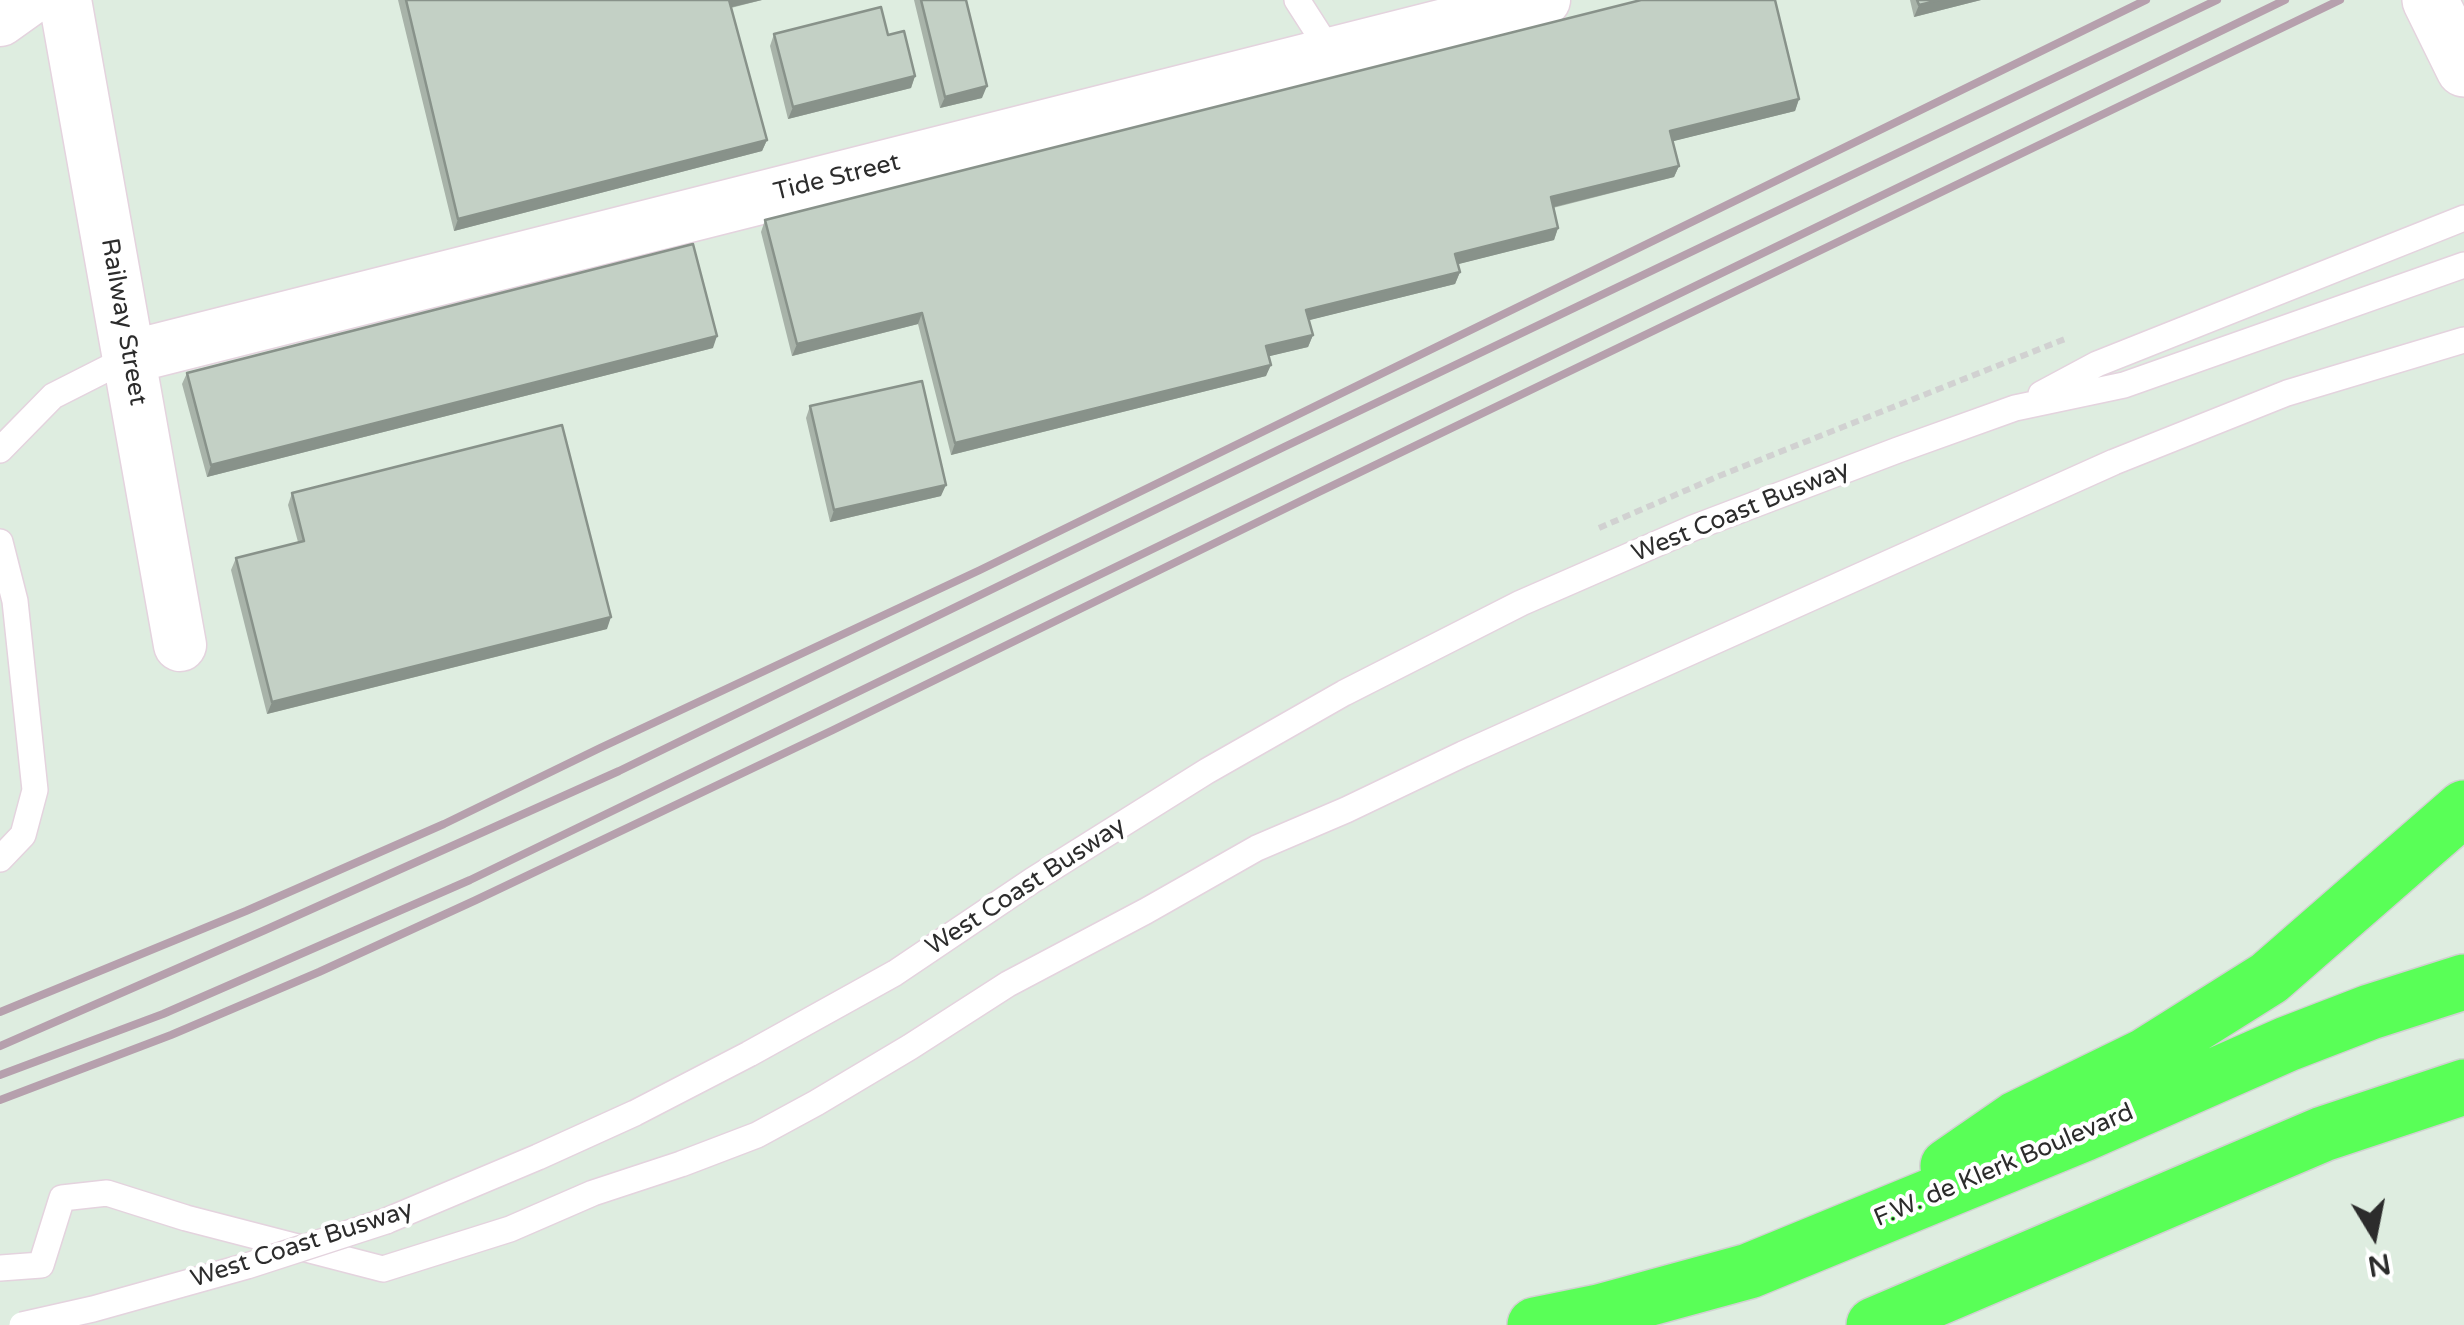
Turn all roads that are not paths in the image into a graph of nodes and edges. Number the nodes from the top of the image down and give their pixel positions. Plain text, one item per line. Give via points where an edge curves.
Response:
1 (28, 0) edge
2 (65, 0) edge
3 (1297, 0) edge
4 (1544, 0) edge
5 (0, 20) edge
6 (1331, 53) junction
7 (2464, 218) edge
8 (2464, 264) edge
9 (2464, 340) edge
10 (130, 357) junction
11 (2014, 408) junction
12 (0, 450) edge
13 (0, 542) edge
14 (180, 645) dead end
15 (2464, 808) edge
16 (0, 859) edge
17 (2464, 982) edge
18 (2464, 1087) edge
19 (1864, 1225) junction
20 (0, 1268) edge
21 (22, 1325) edge
22 (1535, 1325) edge
23 (1874, 1325) edge

1 - 5 street
2 - 10 street, Railway Street
3 - 6 lane
4 - 6 street, Tide Street
6 - 10 street, Tide Street
7 - 11 lane, West Coast Busway via 2096,364
8 - 11 lane, West Coast Busway via 2124,385
9 - 20 lane via 2287,393 2114,462 1463,754 1257,848 1008,984 757,1135 510,1229 383,1268 107,1193 62,1198 41,1265
10 - 12 lane via 53,396
10 - 14 street, Railway Street
11 - 21 lane, West Coast Busway, bridge via 1693,528 1521,603 1344,693 1207,770 895,973 603,1128 386,1221 228,1272
13 - 16 lane via 15,602 35,790 24,835
15 - 19 highway via 2270,978 2146,1056 2016,1118
17 - 19 highway, F.W. de Klerk Boulevard via 2287,1044
18 - 23 highway via 2323,1134
19 - 22 highway, F.W. de Klerk Boulevard via 1749,1270

